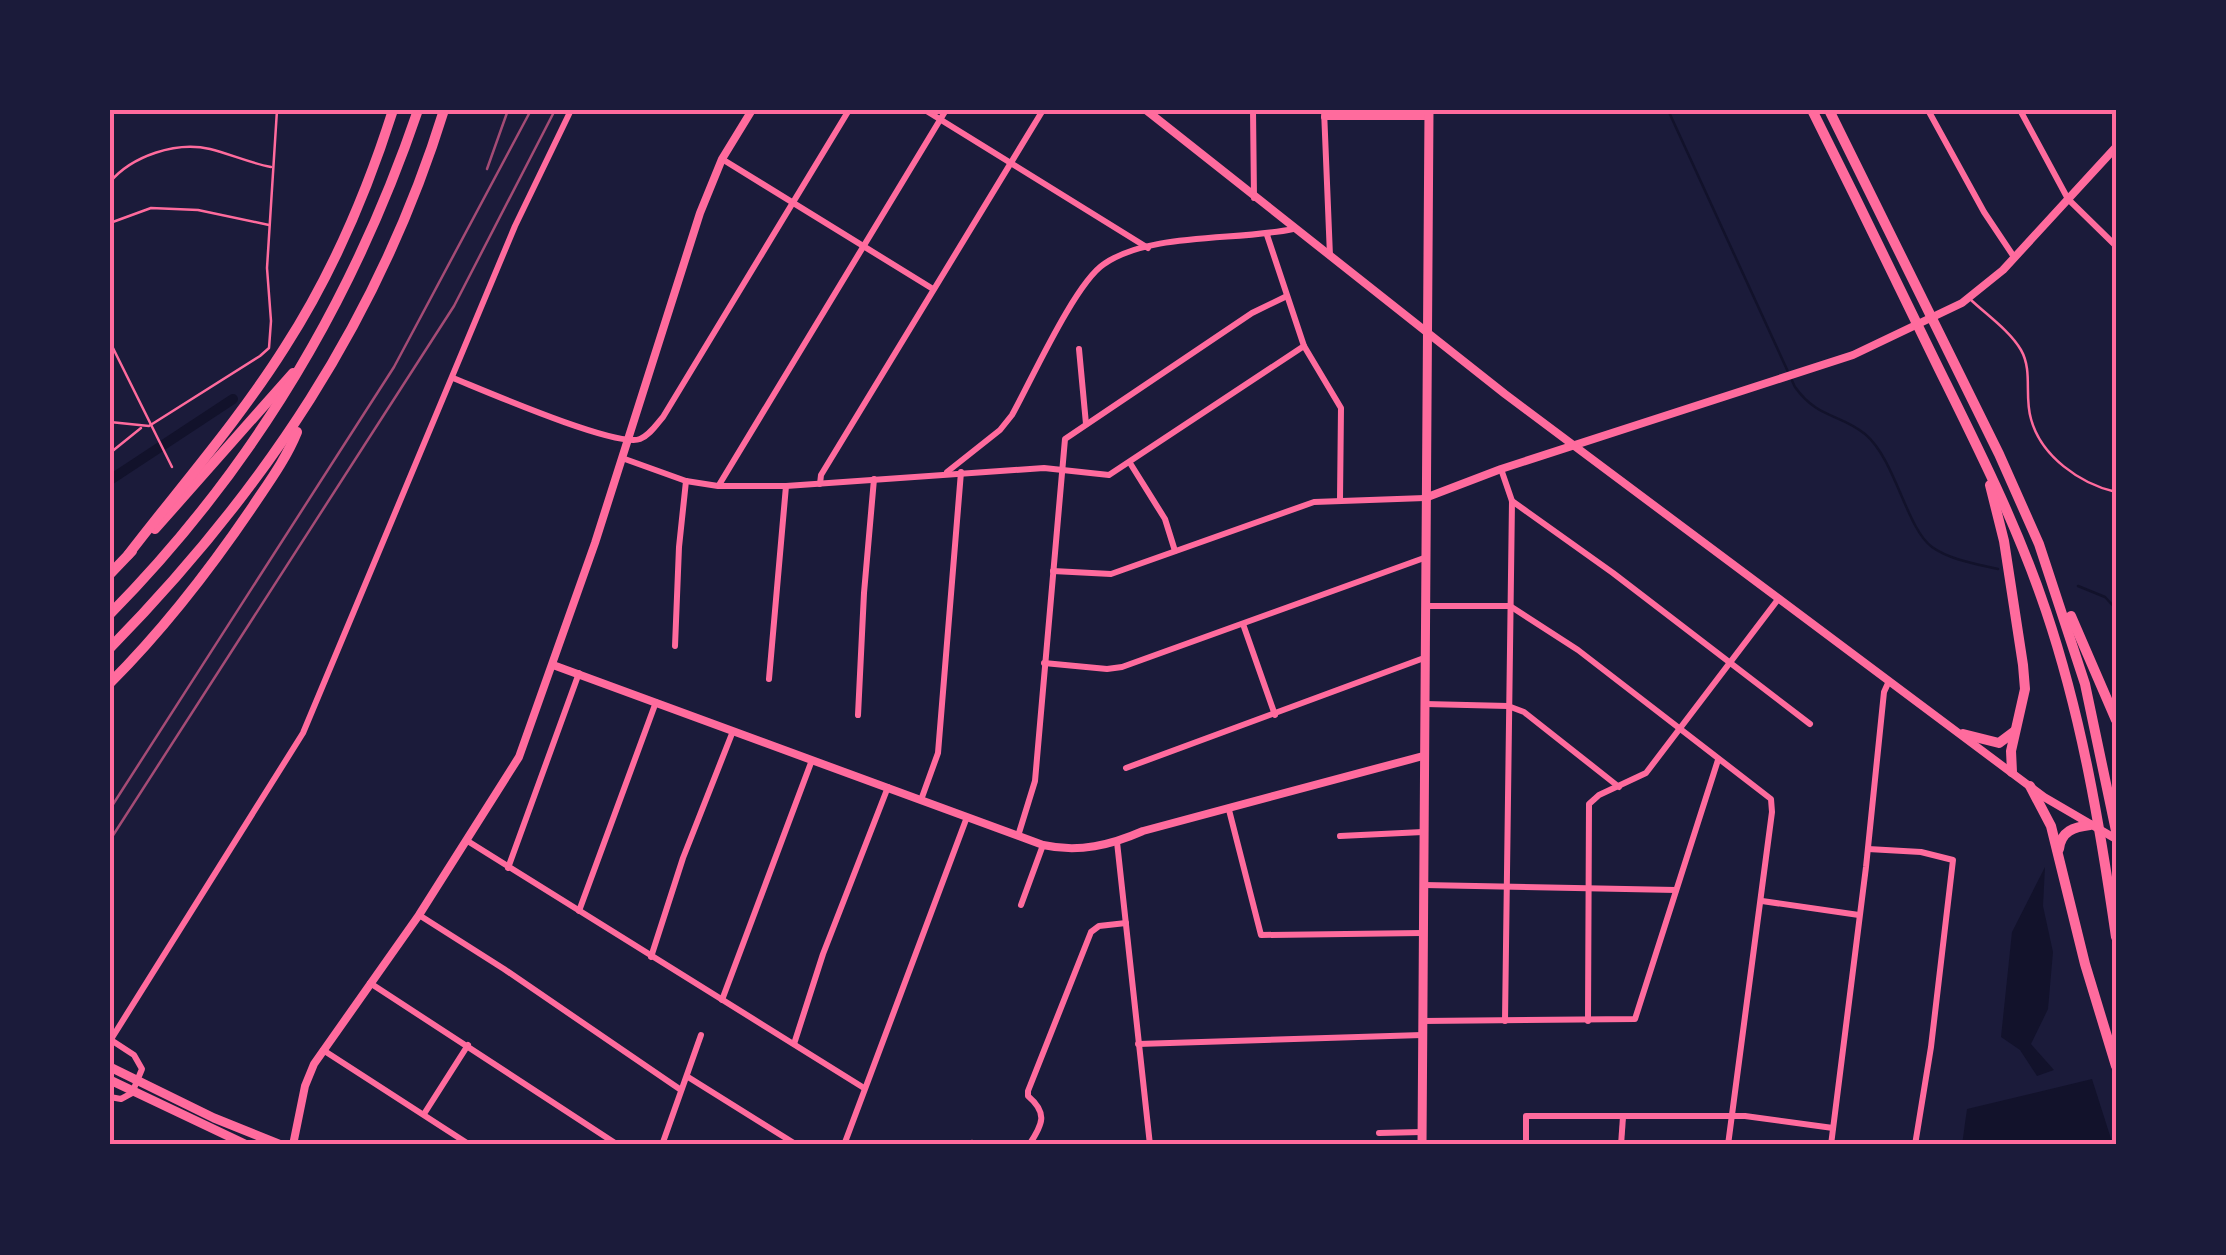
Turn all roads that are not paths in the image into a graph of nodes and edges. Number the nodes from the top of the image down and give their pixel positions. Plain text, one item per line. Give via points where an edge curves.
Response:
1 (277, 110) edge
2 (393, 110) edge
3 (418, 110) edge
4 (444, 110) edge
5 (571, 110) edge
6 (752, 110) edge
7 (849, 110) edge
8 (925, 110) edge
9 (946, 110) edge
10 (1043, 110) edge
11 (1146, 110) edge
12 (1253, 110) edge
13 (1812, 110) edge
14 (1829, 110) edge
15 (1928, 110) edge
16 (2020, 110) edge
17 (1429, 113) edge
18 (1324, 114) edge
19 (940, 119) junction
20 (2116, 147) edge
21 (722, 159) junction
22 (1011, 162) junction
23 (273, 167) junction
24 (110, 182) edge
25 (1254, 198) junction
26 (2068, 199) junction
27 (794, 203) junction
28 (110, 223) edge
29 (270, 225) junction
30 (1293, 229) junction
31 (1267, 235) junction
32 (2116, 246) edge
33 (862, 247) junction
34 (1148, 248) junction
35 (1330, 257) junction
36 (2014, 257) junction
37 (933, 289) junction
38 (1287, 296) junction
39 (1966, 300) junction
40 (1426, 332) junction
41 (110, 342) edge
42 (316, 346) junction
43 (1304, 346) junction
44 (1078, 349) dead end
45 (453, 378) junction
46 (306, 408) junction
47 (110, 422) edge
48 (1086, 424) junction
49 (149, 426) junction
50 (142, 427) junction
51 (627, 441) junction
52 (1577, 446) junction
53 (110, 453) edge
54 (1982, 455) junction
55 (622, 458) junction
56 (1130, 463) junction
57 (172, 467) dead end
58 (1062, 470) junction
59 (1501, 470) junction
60 (961, 472) junction
61 (946, 473) junction
62 (874, 479) junction
63 (686, 481) junction
64 (820, 484) junction
65 (718, 486) junction
66 (786, 486) junction
67 (2116, 492) edge
68 (1425, 498) junction
69 (1340, 500) junction
70 (1512, 502) junction
71 (1175, 551) junction
72 (128, 555) junction
73 (1424, 558) junction
74 (2044, 559) junction
75 (1053, 571) junction
76 (110, 574) edge
77 (1779, 598) junction
78 (1424, 606) junction
79 (1510, 606) junction
80 (110, 614) edge
81 (1243, 624) junction
82 (675, 646) dead end
83 (110, 648) edge
84 (1424, 658) junction
85 (1044, 662) junction
86 (1728, 663) junction
87 (553, 665) junction
88 (579, 672) junction
89 (769, 679) dead end
90 (1890, 680) junction
91 (111, 682) edge
92 (656, 700) junction
93 (1424, 704) junction
94 (1508, 706) junction
95 (858, 715) dead end
96 (1275, 715) junction
97 (2116, 720) edge
98 (1810, 724) dead end
99 (1679, 728) junction
100 (734, 730) junction
101 (2016, 730) junction
102 (1962, 734) junction
103 (1424, 756) junction
104 (813, 758) junction
105 (1718, 760) junction
106 (1126, 768) dead end
107 (2012, 772) junction
108 (2030, 786) junction
109 (888, 787) junction
110 (1619, 787) junction
111 (921, 800) junction
112 (1229, 810) junction
113 (967, 817) junction
114 (2090, 826) junction
115 (2116, 830) edge
116 (1423, 832) junction
117 (1018, 836) junction
118 (1340, 836) dead end
119 (2116, 839) edge
120 (464, 840) junction
121 (1117, 842) junction
122 (1043, 846) junction
123 (1868, 849) junction
124 (2059, 854) junction
125 (508, 868) junction
126 (1422, 885) junction
127 (1506, 886) junction
128 (1588, 889) junction
129 (1676, 890) junction
130 (1762, 901) junction
131 (1021, 905) dead end
132 (579, 911) junction
133 (418, 915) junction
134 (1860, 915) junction
135 (1126, 923) junction
136 (1422, 933) junction
137 (2116, 937) edge
138 (651, 957) junction
139 (370, 983) junction
140 (722, 1000) junction
141 (1505, 1021) junction
142 (1588, 1021) junction
143 (1422, 1022) junction
144 (701, 1035) dead end
145 (1422, 1035) junction
146 (110, 1040) edge
147 (468, 1044) junction
148 (794, 1044) junction
149 (1138, 1044) junction
150 (323, 1050) junction
151 (2116, 1066) edge
152 (110, 1067) edge
153 (688, 1078) junction
154 (110, 1080) edge
155 (864, 1088) junction
156 (681, 1090) junction
157 (110, 1097) edge
158 (424, 1114) junction
159 (1732, 1116) junction
160 (1623, 1117) junction
161 (211, 1122) junction
162 (1832, 1128) junction
163 (1422, 1132) junction
164 (1378, 1134) dead end
165 (246, 1145) edge
166 (281, 1145) edge
167 (293, 1145) edge
168 (470, 1145) edge
169 (618, 1145) edge
170 (662, 1145) edge
171 (797, 1145) edge
172 (844, 1145) edge
173 (1029, 1145) edge
174 (1150, 1145) edge
175 (1422, 1145) edge
176 (1526, 1145) edge
177 (1621, 1145) edge
178 (1728, 1145) edge
179 (1830, 1145) edge
180 (1915, 1145) edge

1 - 23 lane
2 - 72 highway via 354,214 301,321 226,431
3 - 42 highway via 384,205
4 - 46 highway via 386,261
5 - 45 street
6 - 21 main road
7 - 27 street
8 - 19 street
9 - 19 street
10 - 22 street
11 - 25 main road
12 - 25 street
13 - 54 highway
14 - 74 highway
15 - 36 street
16 - 26 street
17 - 18 street
17 - 40 main road
18 - 35 street
19 - 22 street
19 - 33 street
20 - 26 main road
21 - 27 street
21 - 51 main road
22 - 34 street
22 - 37 street
23 - 24 lane via 184,148 138,158
23 - 29 lane
25 - 30 main road
26 - 32 street
26 - 36 main road
27 - 33 street
27 - 51 street via 662,417 646,435
28 - 29 lane via 150,208
29 - 49 lane via 268,348
30 - 31 street
30 - 35 main road
31 - 34 street
31 - 38 street
33 - 37 street
33 - 65 street
34 - 61 street via 1114,258 1088,278 1012,415
35 - 40 main road
36 - 39 main road
37 - 64 street
38 - 43 street
38 - 48 street
39 - 52 main road via 1879,344
39 - 67 lane via 2020,348 2028,366 2031,420 2049,450 2085,482
40 - 52 main road
40 - 68 main road
41 - 49 lane
42 - 72 highway
42 - 80 highway via 233,472
43 - 56 street
43 - 69 street via 1341,408
44 - 48 street
45 - 51 street
45 - 146 street via 303,733
46 - 83 highway via 218,530
46 - 91 highway via 288,453 224,547
47 - 50 lane
48 - 58 street via 1065,439
49 - 50 lane
49 - 57 lane
50 - 53 lane
51 - 55 main road
52 - 59 main road
52 - 77 main road
54 - 101 highway via 2024,665
54 - 137 highway via 2024,548 2074,704
55 - 63 street
55 - 87 main road
56 - 58 street via 1109,474
56 - 71 street via 1165,519
58 - 60 street
58 - 75 street
59 - 68 main road
59 - 70 street
60 - 61 street
60 - 111 street via 938,753
61 - 62 street
62 - 64 street
62 - 95 street
63 - 65 street
63 - 82 street
64 - 66 street
65 - 66 street
66 - 89 street
68 - 69 street
68 - 73 main road
69 - 71 street via 1314,502
70 - 79 street
70 - 86 street
71 - 75 street via 1104,575
72 - 76 highway
73 - 78 main road
73 - 81 street
74 - 97 highway
74 - 115 highway via 2085,684
75 - 85 street
77 - 86 street
77 - 90 main road
78 - 79 street
78 - 84 main road
79 - 94 street
79 - 99 street
81 - 85 street via 1113,669
81 - 96 street
84 - 93 main road
84 - 96 street
85 - 117 street via 1034,780
86 - 98 street
86 - 99 street
87 - 88 main road
87 - 120 main road via 519,757
88 - 92 main road
88 - 125 street
90 - 102 main road
90 - 123 street
92 - 100 main road
92 - 132 street
93 - 94 street
93 - 103 main road
94 - 110 street
94 - 127 street
96 - 106 street
99 - 105 street
99 - 110 street via 1646,773
100 - 104 main road
100 - 138 street
101 - 102 highway via 1999,743
101 - 107 highway
102 - 107 main road
103 - 112 main road
103 - 116 main road
104 - 109 main road
104 - 140 street
105 - 129 street
105 - 130 street via 1772,803
107 - 108 main road
108 - 114 main road
108 - 124 highway
109 - 111 main road
109 - 148 street
110 - 128 street via 1589,804
111 - 113 main road
112 - 121 main road
112 - 136 street via 1261,936
113 - 117 main road
113 - 155 street
114 - 119 main road
114 - 124 highway via 2063,835
116 - 118 street
116 - 126 main road
117 - 122 main road
120 - 125 street
120 - 133 main road
121 - 122 main road via 1067,850
121 - 135 street
122 - 131 street
123 - 134 street
123 - 180 street via 1951,858 1954,866
124 - 151 highway
125 - 132 street
126 - 127 street
126 - 136 main road
127 - 128 street
127 - 141 street
128 - 129 street
128 - 142 street
129 - 142 street via 1636,1019
130 - 134 street
130 - 159 street
132 - 138 street
133 - 139 main road
133 - 156 street
134 - 162 street
135 - 149 street
135 - 173 street via 1091,932 1028,1096 1042,1117
136 - 143 main road
138 - 140 street
139 - 147 street
139 - 150 main road
140 - 148 street
141 - 142 street
141 - 143 street
143 - 145 main road
144 - 153 street
145 - 149 street
145 - 163 main road
146 - 157 street via 134,1055 142,1069 132,1093
147 - 158 street
147 - 169 street
148 - 155 street
149 - 174 street
150 - 158 street
150 - 167 main road via 305,1086
152 - 161 main road
153 - 156 street
153 - 171 street
154 - 161 main road
155 - 172 street
156 - 170 street
158 - 168 street
159 - 160 street
159 - 162 street
159 - 178 street
160 - 176 street via 1526,1116
160 - 177 street
161 - 165 main road
161 - 166 main road
162 - 179 street
163 - 164 street
163 - 175 main road

